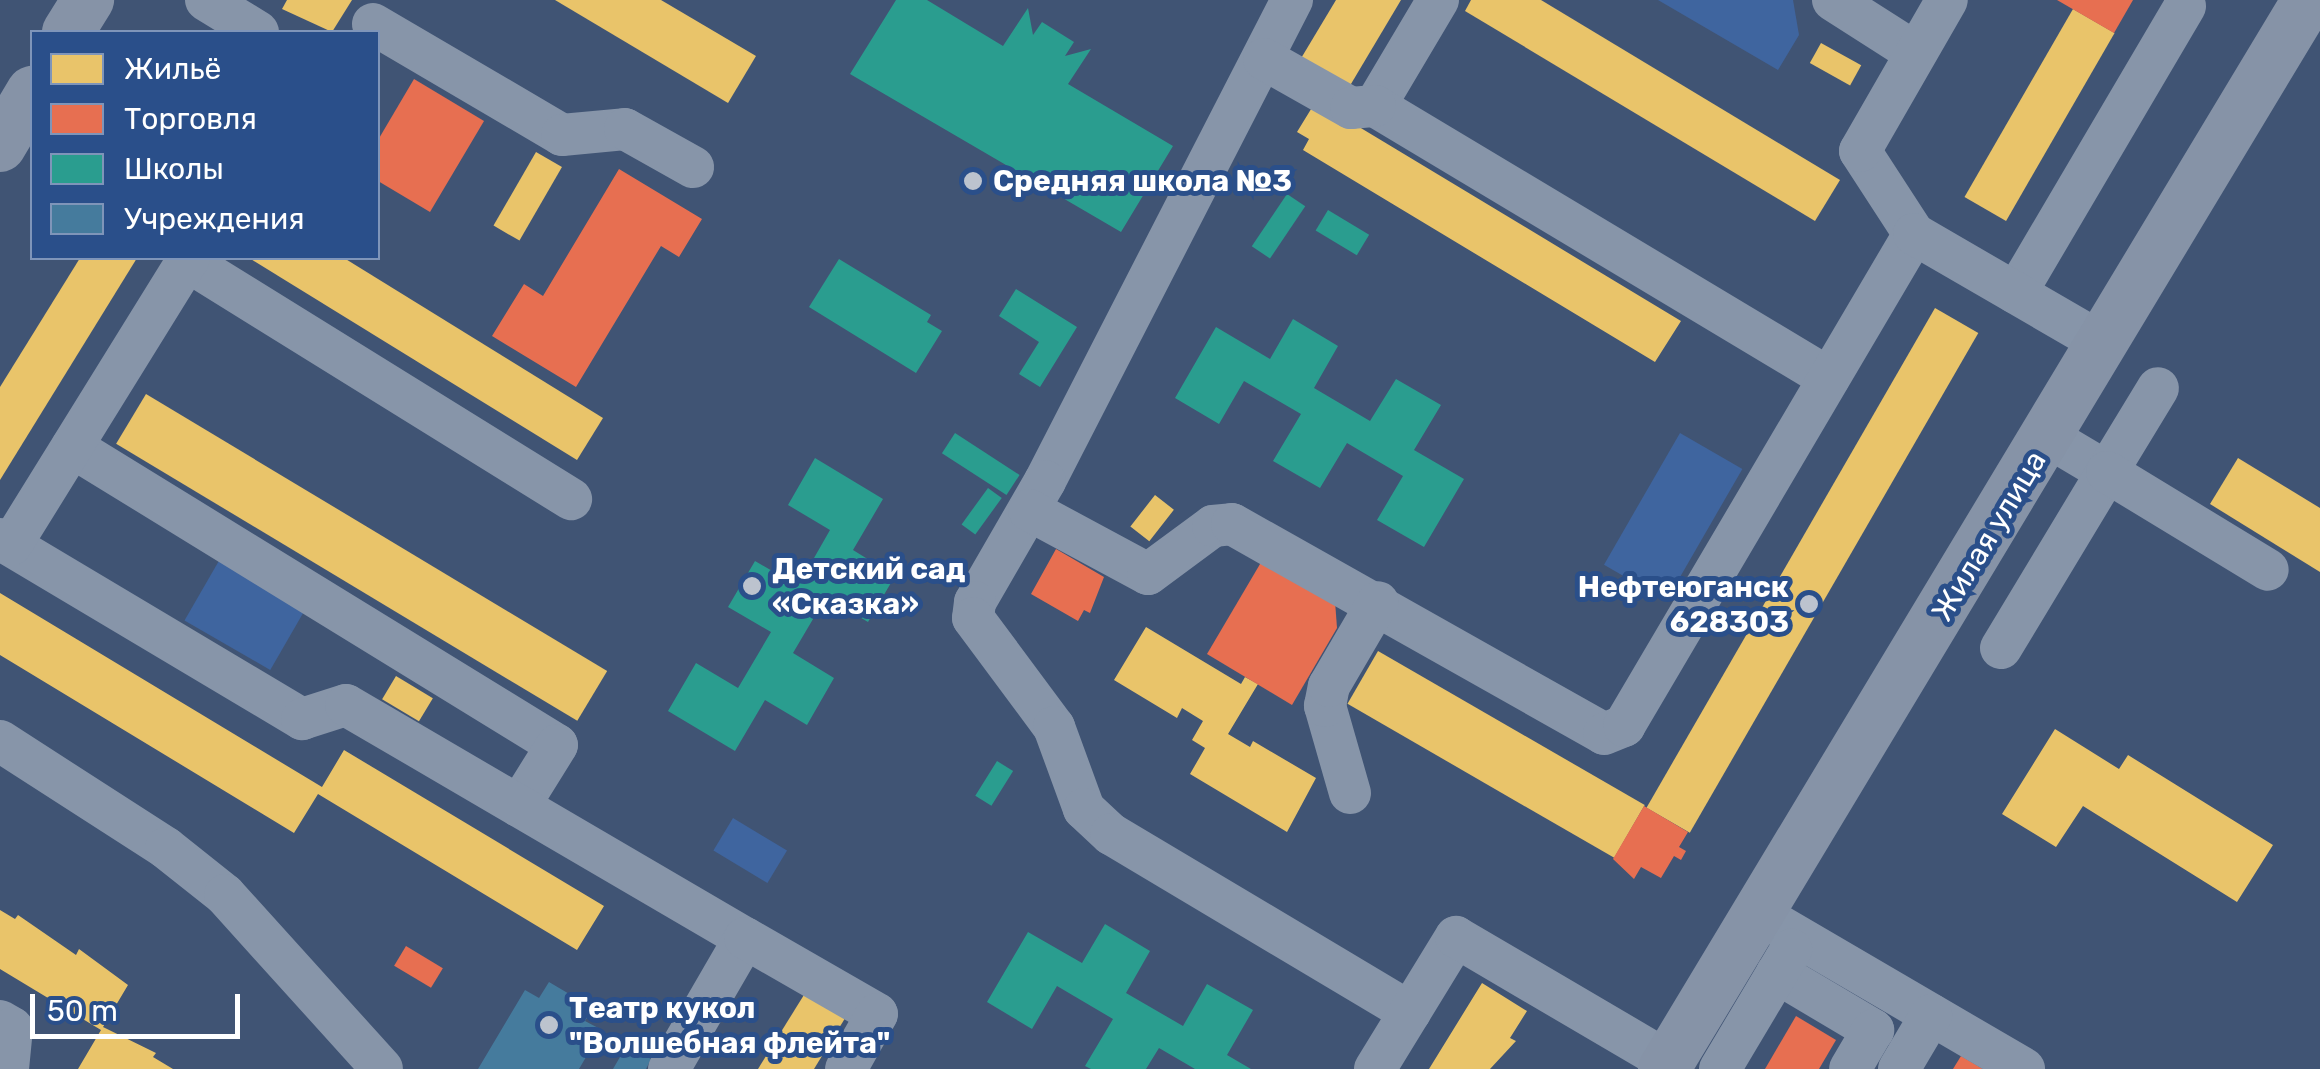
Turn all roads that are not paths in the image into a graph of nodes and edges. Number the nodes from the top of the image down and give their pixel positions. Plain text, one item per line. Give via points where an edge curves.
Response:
1 (88, 0) edge
2 (206, 0) edge
3 (1292, 0) edge
4 (1438, 0) edge
5 (1833, 0) edge
6 (1948, 0) edge
7 (2308, 0) edge
8 (2185, 6) dead end
9 (376, 19) edge
10 (69, 30) edge
11 (255, 30) edge
12 (1916, 53) junction
13 (1264, 58) junction
14 (30, 95) edge
15 (1375, 106) junction
16 (1, 140) edge
17 (693, 167) dead end
18 (1914, 234) junction
19 (187, 260) edge
20 (190, 260) edge
21 (2016, 293) junction
22 (2104, 344) junction
23 (1829, 378) junction
24 (2158, 388) dead end
25 (2048, 437) junction
26 (72, 447) junction
27 (2107, 472) junction
28 (571, 498) dead end
29 (1029, 510) junction
30 (6, 542) edge
31 (2268, 570) dead end
32 (1378, 602) junction
33 (2001, 648) dead end
34 (0, 741) edge
35 (1350, 793) dead end
36 (519, 806) junction
37 (1779, 925) junction
38 (744, 938) junction
39 (1778, 973) junction
40 (1410, 1012) junction
41 (1931, 1015) junction
42 (0, 1020) edge
43 (1666, 1065) edge
44 (8, 1069) edge
45 (382, 1069) edge
46 (669, 1069) edge
47 (846, 1069) edge
48 (1376, 1069) edge
49 (1720, 1069) edge
50 (1850, 1069) edge
51 (1899, 1069) edge
52 (2024, 1069) edge

1 - 10 main road
2 - 11 street
3 - 13 street
4 - 15 street
5 - 12 street
6 - 12 street
7 - 22 main road, Жилая улица
8 - 21 street
9 - 17 street via 562,135 625,129
12 - 18 street via 1860,152
13 - 15 street via 1351,108
13 - 29 street
14 - 16 main road
15 - 23 street
18 - 21 street
18 - 23 street
19 - 26 street
20 - 28 street
21 - 22 street
22 - 25 main road, Жилая улица
23 - 32 street via 1624,726 1604,734
24 - 27 street
25 - 27 street
25 - 37 main road, Жилая улица
26 - 30 street
26 - 36 street via 557,745
27 - 31 street
27 - 33 street
29 - 32 street via 1148,574 1213,526 1232,524
29 - 40 street via 973,618 1054,728 1084,808 1111,834
30 - 36 street via 302,719 346,706
32 - 35 street via 1329,686 1325,706
34 - 45 street via 166,848 225,895
36 - 38 street
37 - 39 street
37 - 41 street via 1855,960
37 - 43 main road, Жилая улица
38 - 46 street
38 - 47 street via 877,1014
39 - 49 street
39 - 50 street via 1873,1030
40 - 43 street via 1450,930
40 - 48 street
41 - 51 street
41 - 52 street
42 - 44 street via 12,1028

